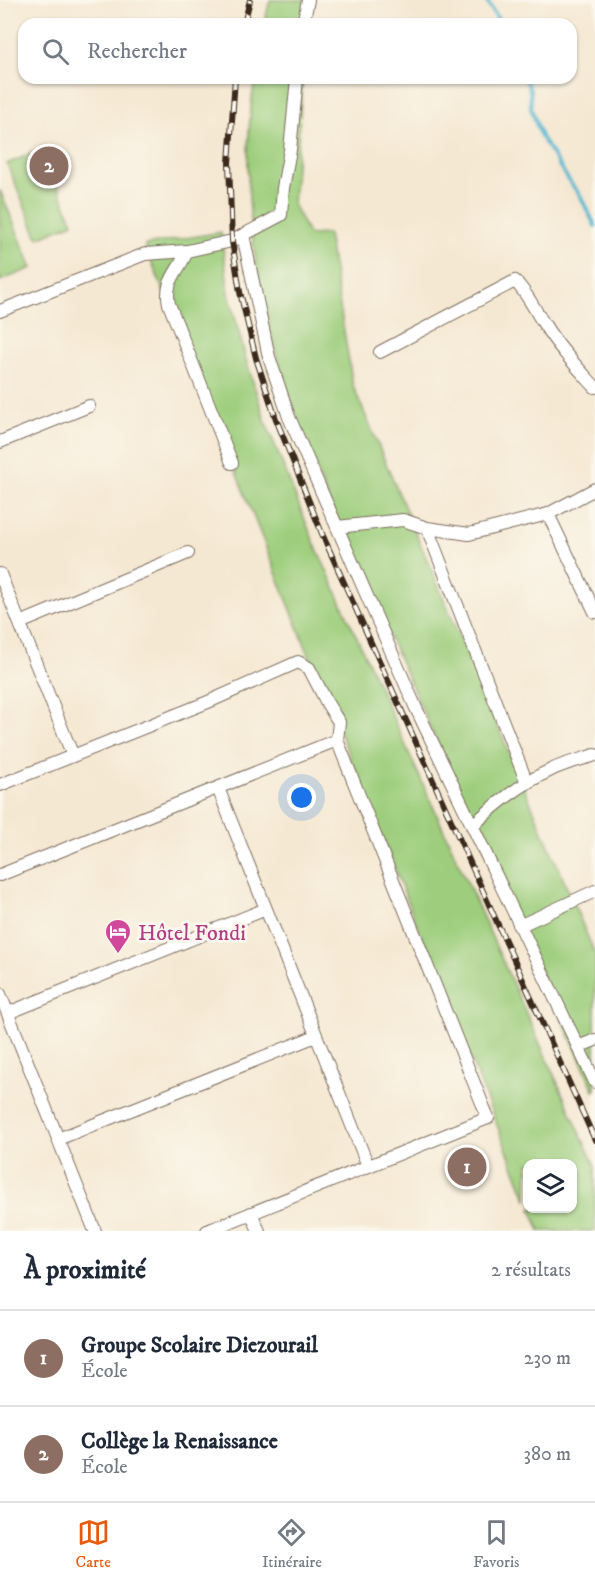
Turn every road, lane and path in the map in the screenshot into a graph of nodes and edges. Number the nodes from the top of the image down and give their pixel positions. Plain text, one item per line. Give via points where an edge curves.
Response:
1 (308, 0) edge
2 (304, 18) edge
3 (296, 84) edge
4 (243, 235) junction
5 (187, 251) junction
6 (0, 311) edge
7 (380, 352) dead end
8 (595, 387) edge
9 (89, 406) dead end
10 (0, 442) edge
11 (232, 463) dead end
12 (595, 489) edge
13 (548, 514) junction
14 (337, 526) junction
15 (427, 528) junction
16 (188, 553) dead end
17 (0, 574) edge
18 (595, 612) edge
19 (20, 623) junction
20 (337, 740) junction
21 (595, 755) edge
22 (73, 756) junction
23 (527, 783) junction
24 (0, 785) edge
25 (218, 788) junction
26 (471, 826) junction
27 (0, 875) edge
28 (595, 891) edge
29 (266, 909) junction
30 (519, 926) junction
31 (0, 994) edge
32 (8, 1013) junction
33 (316, 1036) junction
34 (595, 1040) edge
35 (578, 1047) junction
36 (595, 1082) edge
37 (58, 1139) junction
38 (368, 1166) junction
39 (251, 1213) junction
40 (95, 1231) edge
41 (207, 1231) edge
42 (259, 1231) edge

1 - 2 street
3 - 4 street via 281,215
4 - 5 street
4 - 14 street via 268,357 289,417
5 - 6 street via 145,254
5 - 11 street via 167,292
7 - 8 street via 515,281 559,345
9 - 10 street
12 - 13 street
13 - 15 street via 469,534
13 - 18 street
14 - 15 street via 403,520
14 - 26 street
15 - 23 street
16 - 19 street
17 - 19 street
19 - 22 street
20 - 22 street via 339,722 309,668 298,662
20 - 25 street
20 - 38 street via 488,1118
21 - 23 street via 552,769
22 - 24 street
23 - 26 street via 507,794
25 - 27 street
25 - 29 street
26 - 30 street
28 - 30 street
29 - 32 street
29 - 33 street
30 - 35 street
31 - 32 street
32 - 37 street
33 - 37 street
33 - 38 street
34 - 35 street
35 - 36 street
37 - 40 street
38 - 39 street
39 - 41 street
39 - 42 street

